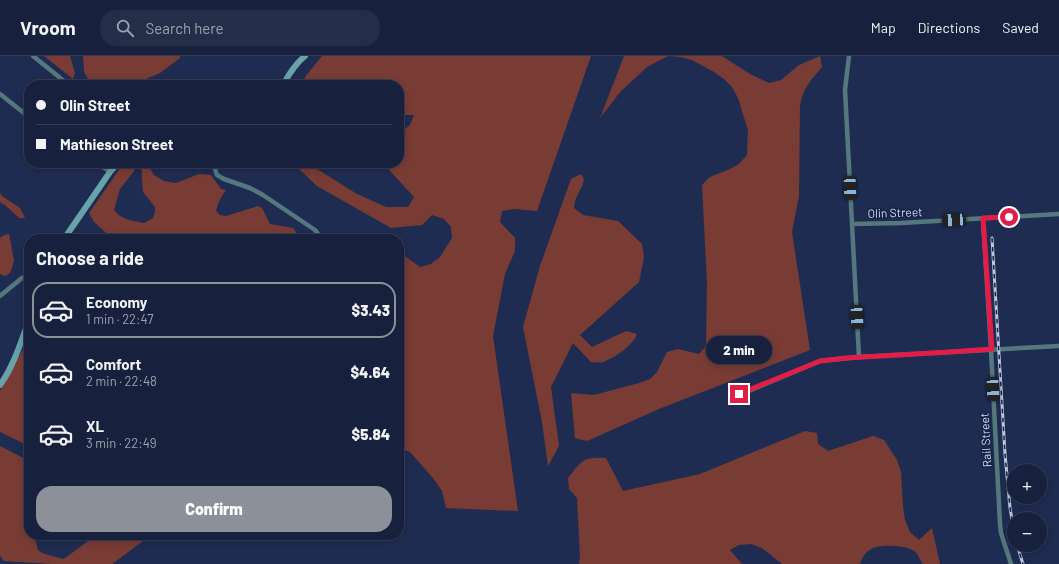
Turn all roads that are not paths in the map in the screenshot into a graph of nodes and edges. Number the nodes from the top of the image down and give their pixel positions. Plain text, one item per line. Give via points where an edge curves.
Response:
1 (33, 56) edge
2 (305, 56) edge
3 (849, 56) edge
4 (63, 80) edge
5 (286, 80) edge
6 (0, 94) edge
7 (24, 113) edge
8 (104, 168) edge
9 (114, 168) edge
10 (215, 168) edge
11 (110, 172) junction
12 (1059, 214) edge
13 (983, 218) junction
14 (852, 224) junction
15 (67, 234) edge
16 (319, 234) edge
17 (24, 277) edge
18 (0, 296) edge
19 (24, 334) edge
20 (1059, 346) edge
21 (992, 349) junction
22 (859, 358) junction
23 (0, 385) edge
24 (739, 394) dead end
25 (1011, 564) edge

1 - 4 street
2 - 5 street
3 - 14 street via 845,90
6 - 7 street
8 - 11 street
9 - 11 street
10 - 16 street via 217,175 263,195
11 - 15 street
12 - 13 street, Olin Street
13 - 14 street, Olin Street
13 - 21 street, Rail Street
14 - 22 street
17 - 18 street
19 - 23 street via 15,358
20 - 21 street
21 - 22 street
21 - 25 street, Rail Street via 1000,524
22 - 24 street via 820,361

